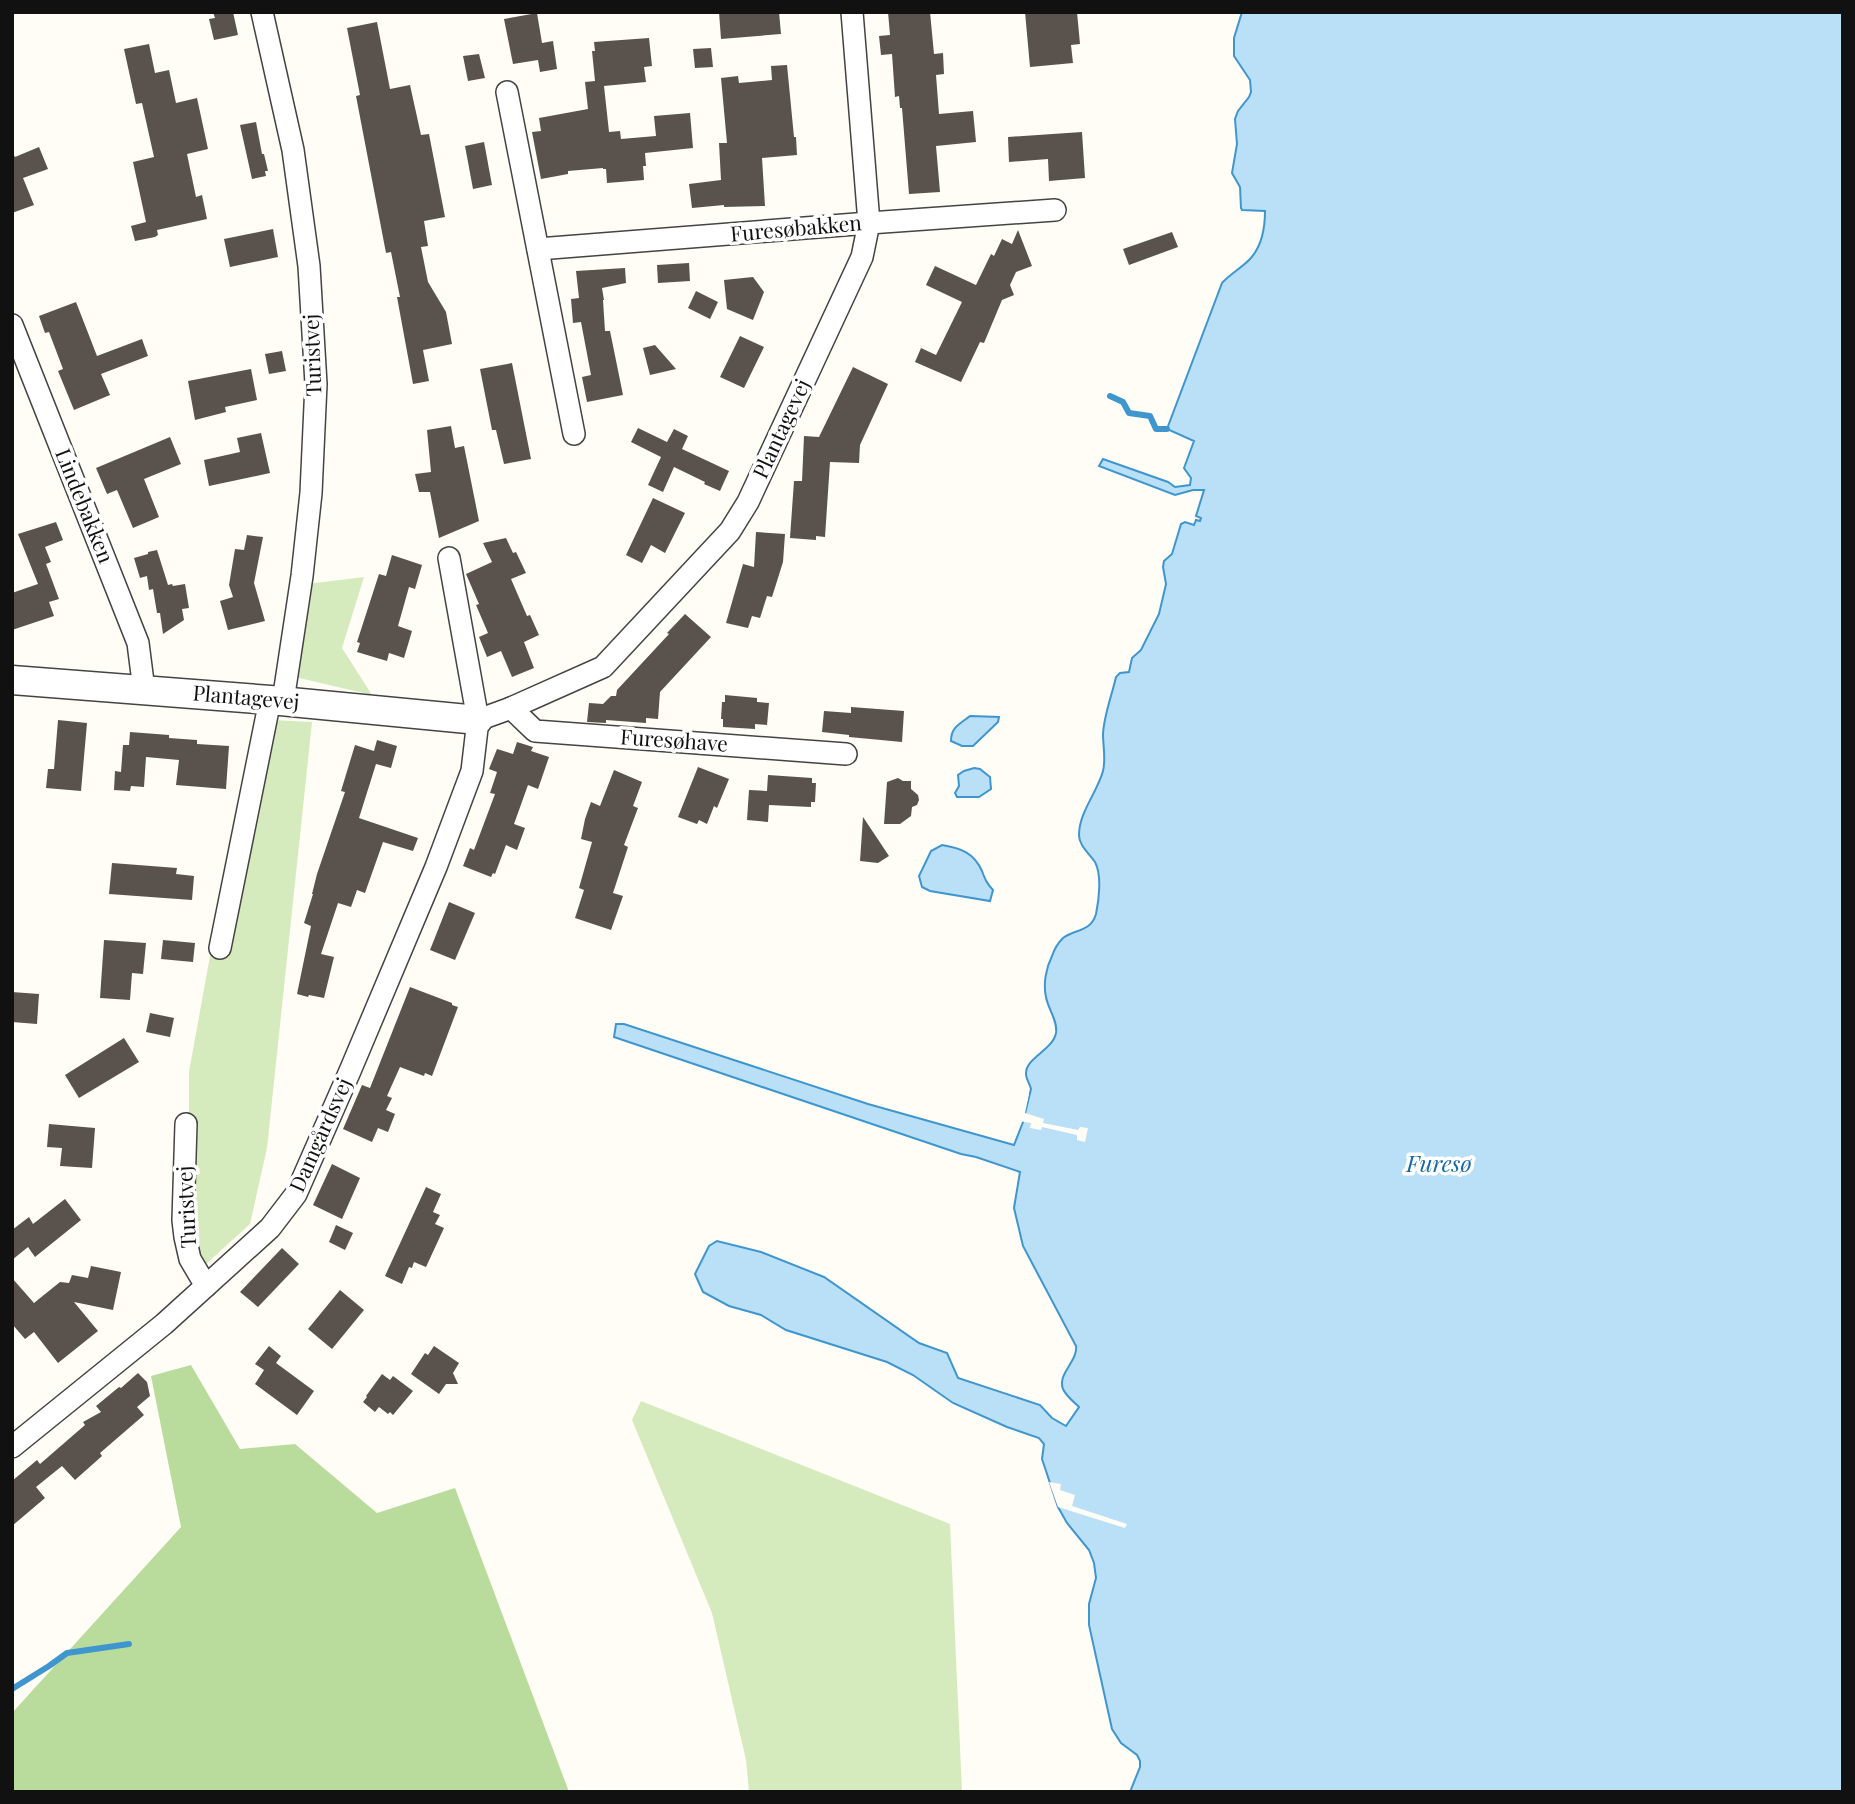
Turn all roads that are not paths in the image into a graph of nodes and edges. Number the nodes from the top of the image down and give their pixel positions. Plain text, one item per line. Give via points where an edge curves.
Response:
1 (262, 12) edge
2 (852, 12) edge
3 (507, 92) dead end
4 (1055, 210) dead end
5 (869, 223) junction
6 (538, 249) junction
7 (12, 326) edge
8 (574, 434) dead end
9 (449, 558) dead end
10 (12, 680) edge
11 (144, 690) junction
12 (276, 700) junction
13 (511, 708) junction
14 (478, 720) junction
15 (846, 754) dead end
16 (220, 948) dead end
17 (186, 1124) dead end
18 (206, 1286) junction
19 (12, 1447) edge

1 - 12 street, Turistvej via 293,150 309,266 316,384 302,576
2 - 5 street, Plantagevej
3 - 6 street
4 - 5 street, Furesøbakken
5 - 6 street, Furesøbakken
5 - 13 street, Plantagevej via 862,257 748,502 730,531 603,667
6 - 8 street
7 - 11 street, Lindebakken via 138,643
9 - 14 street
10 - 11 street, Plantagevej
11 - 12 street, Plantagevej
12 - 14 street, Plantagevej
12 - 16 street, Turistvej
13 - 14 street, Plantagevej
13 - 15 street, Furesøhave via 536,731
14 - 18 street, Damgårdsvej via 472,771 436,867 296,1194 270,1228
17 - 18 street, Turistvej via 185,1237 190,1259
18 - 19 street, Damgårdsvej

